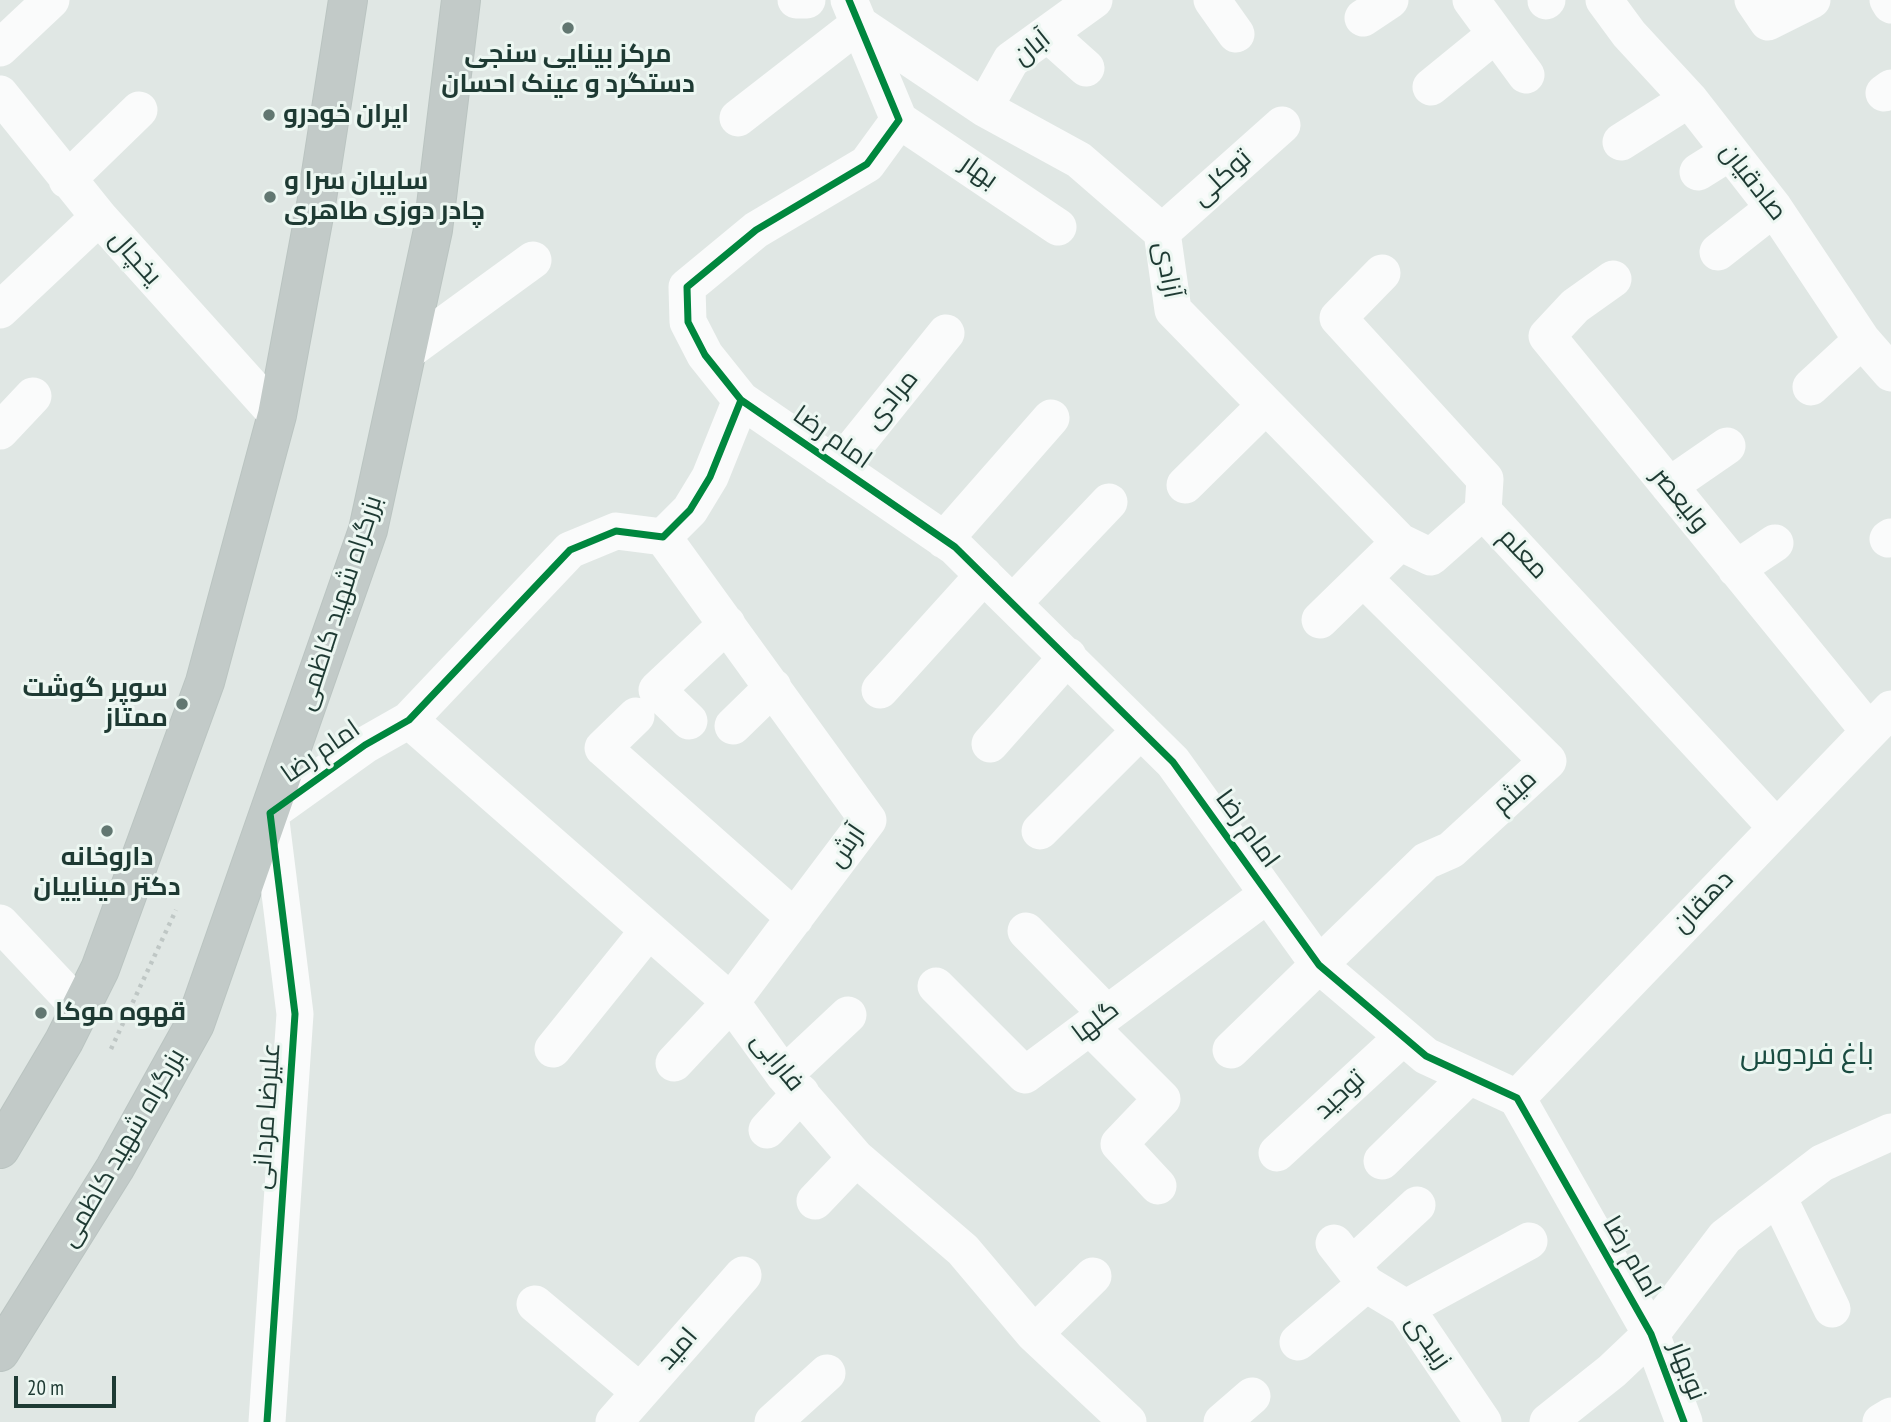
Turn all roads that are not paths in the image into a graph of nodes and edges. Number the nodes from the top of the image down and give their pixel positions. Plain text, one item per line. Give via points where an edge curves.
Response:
1 (51, 0) edge
2 (348, 0) edge
3 (461, 0) edge
4 (796, 0) edge
5 (807, 0) edge
6 (1094, 0) edge
7 (1212, 0) edge
8 (1471, 0) edge
9 (1604, 0) edge
10 (1753, 0) edge
11 (1812, 0) edge
12 (1888, 0) edge
13 (1891, 5) edge
14 (854, 12) edge
15 (1048, 34) junction
16 (1236, 34) dead end
17 (1496, 34) junction
18 (0, 48) edge
19 (1086, 68) dead end
20 (1526, 75) dead end
21 (1431, 87) dead end
22 (0, 94) edge
23 (1689, 99) junction
24 (984, 108) junction
25 (139, 110) dead end
26 (738, 118) dead end
27 (899, 120) junction
28 (1282, 125) dead end
29 (1621, 142) dead end
30 (1730, 152) junction
31 (1698, 173) dead end
32 (67, 180) junction
33 (1774, 208) junction
34 (99, 217) junction
35 (1058, 227) dead end
36 (1162, 232) junction
37 (1718, 252) dead end
38 (533, 260) dead end
39 (1381, 273) dead end
40 (1613, 279) dead end
41 (0, 310) edge
42 (946, 334) dead end
43 (1862, 340) junction
44 (408, 351) junction
45 (1891, 373) edge
46 (1811, 387) dead end
47 (33, 396) dead end
48 (741, 400) junction
49 (1266, 405) junction
50 (277, 415) junction
51 (1051, 418) dead end
52 (0, 431) edge
53 (1727, 446) dead end
54 (838, 467) junction
55 (1185, 485) dead end
56 (1669, 486) junction
57 (1108, 502) dead end
58 (1483, 511) junction
59 (663, 537) junction
60 (944, 540) junction
61 (1400, 542) junction
62 (1775, 543) dead end
63 (1736, 569) junction
64 (984, 575) junction
65 (1363, 578) junction
66 (1013, 603) junction
67 (1320, 620) dead end
68 (727, 624) junction
69 (1068, 656) junction
70 (773, 687) junction
71 (880, 690) dead end
72 (636, 716) dead end
73 (409, 720) junction
74 (689, 720) dead end
75 (1880, 720) edge
76 (733, 726) dead end
77 (1141, 730) junction
78 (990, 744) dead end
79 (270, 813) junction
80 (1776, 827) junction
81 (1040, 831) dead end
82 (1268, 894) junction
83 (795, 918) junction
84 (0, 923) edge
85 (648, 931) junction
86 (1026, 931) dead end
87 (1319, 965) junction
88 (936, 986) dead end
89 (731, 1002) junction
90 (80, 1009) junction
91 (848, 1015) dead end
92 (1098, 1021) junction
93 (1403, 1037) junction
94 (553, 1049) dead end
95 (1231, 1050) dead end
96 (674, 1063) dead end
97 (1469, 1076) junction
98 (792, 1084) junction
99 (1517, 1098) junction
100 (767, 1130) dead end
101 (1891, 1132) edge
102 (0, 1149) edge
103 (1277, 1153) dead end
104 (856, 1157) junction
105 (1382, 1161) dead end
106 (1158, 1186) dead end
107 (1778, 1197) junction
108 (815, 1201) dead end
109 (1417, 1205) dead end
110 (1529, 1241) dead end
111 (1350, 1264) junction
112 (743, 1275) dead end
113 (1093, 1276) dead end
114 (535, 1304) dead end
115 (1406, 1308) junction
116 (1832, 1309) dead end
117 (1651, 1334) junction
118 (1034, 1335) junction
119 (1298, 1342) dead end
120 (0, 1352) edge
121 (827, 1373) dead end
122 (640, 1392) junction
123 (1252, 1396) dead end
124 (1891, 1416) edge
125 (267, 1422) edge
126 (614, 1422) edge
127 (773, 1422) edge
128 (1128, 1422) edge
129 (1222, 1422) edge
130 (1483, 1422) edge
131 (1548, 1422) edge
132 (1684, 1422) edge
133 (1881, 1422) edge

1 - 18 street
2 - 50 highway
3 - 44 highway, بزرگراه شهید کاظمی via 433,230
4 - 5 street
6 - 15 street, آبان
7 - 16 street
8 - 17 street
9 - 23 street, صادقیان
10 - 11 street via 1768,22
12 - 13 street
14 - 24 street, آزادی
14 - 26 street
14 - 27 street
15 - 19 street
15 - 24 street, آبان via 1011,60
17 - 20 street
17 - 21 street
22 - 32 street, یخچال
23 - 29 street
23 - 30 street, صادقیان
24 - 36 street, آزادی via 1079,160
25 - 32 street
27 - 35 street, بهار
27 - 48 street, امام رضا via 867,164 756,230 687,287 688,322 705,355
28 - 36 street, توکلی
30 - 31 street
30 - 33 street, صادقیان
32 - 34 street, یخچال
33 - 37 street
33 - 43 street, صادقیان
34 - 41 street
34 - 50 street, یخچال
36 - 49 street, آزادی via 1173,310
38 - 44 street
39 - 58 street, معلم via 1338,318 1485,479
40 - 56 street, ولیعصر via 1575,306 1547,335
42 - 54 street, مرادی
43 - 45 street, صادقیان
43 - 46 street
44 - 79 highway, بزرگراه شهید کاظمی via 368,530
47 - 52 street
48 - 54 street, امام رضا
48 - 59 street via 710,477 690,510
49 - 55 street
49 - 61 street, آزادی
50 - 90 highway via 205,682 100,969
51 - 60 street
53 - 56 street
54 - 60 street, امام رضا
56 - 63 street, ولیعصر
57 - 66 street
58 - 61 street via 1431,557
58 - 80 street, معلم
59 - 68 street, آرش
59 - 73 street, امام رضا via 616,531 570,550
60 - 64 street, امام رضا
61 - 65 street
62 - 63 street
63 - 75 street, ولیعصر
64 - 66 street, امام رضا
64 - 71 street
65 - 67 street
65 - 87 street, میثم via 1548,761 1451,850 1426,861
66 - 69 street, امام رضا
68 - 70 street, آرش
68 - 74 street via 657,690
69 - 77 street, امام رضا
69 - 78 street
70 - 76 street
70 - 83 street, آرش via 868,820
72 - 83 street via 603,748
73 - 79 street, امام رضا via 365,745
73 - 85 street, فارابی
75 - 80 street, دهقان
77 - 81 street
77 - 82 street, امام رضا via 1173,762
79 - 120 highway, بزرگراه شهید کاظمی via 195,1024 115,1168
79 - 125 street, علیرضا مردانی via 295,1014
80 - 99 street, دهقان
82 - 87 street, امام رضا
82 - 92 street, گلها
83 - 89 street, آرش
84 - 90 street
85 - 89 street, فارابی
85 - 94 street
86 - 92 street
87 - 93 street, امام رضا
87 - 95 street
88 - 92 street, گلها via 1025,1075
89 - 96 street, آرش
89 - 98 street, فارابی
90 - 102 highway
91 - 98 street
92 - 106 street via 1162,1099 1119,1144
93 - 97 street, امام رضا via 1426,1056
93 - 103 street, توحید
97 - 99 street, امام رضا
97 - 105 street
98 - 100 street
98 - 104 street, فارابی
99 - 117 street, امام رضا
101 - 107 street via 1822,1163
104 - 108 street
104 - 118 street, فارابی via 963,1250
107 - 116 street
107 - 117 street via 1725,1237
109 - 111 street
110 - 115 street
111 - 115 street, زبیدی
111 - 119 street
112 - 122 street, امید
113 - 118 street
114 - 122 street
115 - 130 street, زبیدی
117 - 131 street
117 - 132 street, نوبهار
118 - 128 street, فارابی
121 - 127 street
122 - 126 street, امید
123 - 129 street
124 - 133 street

